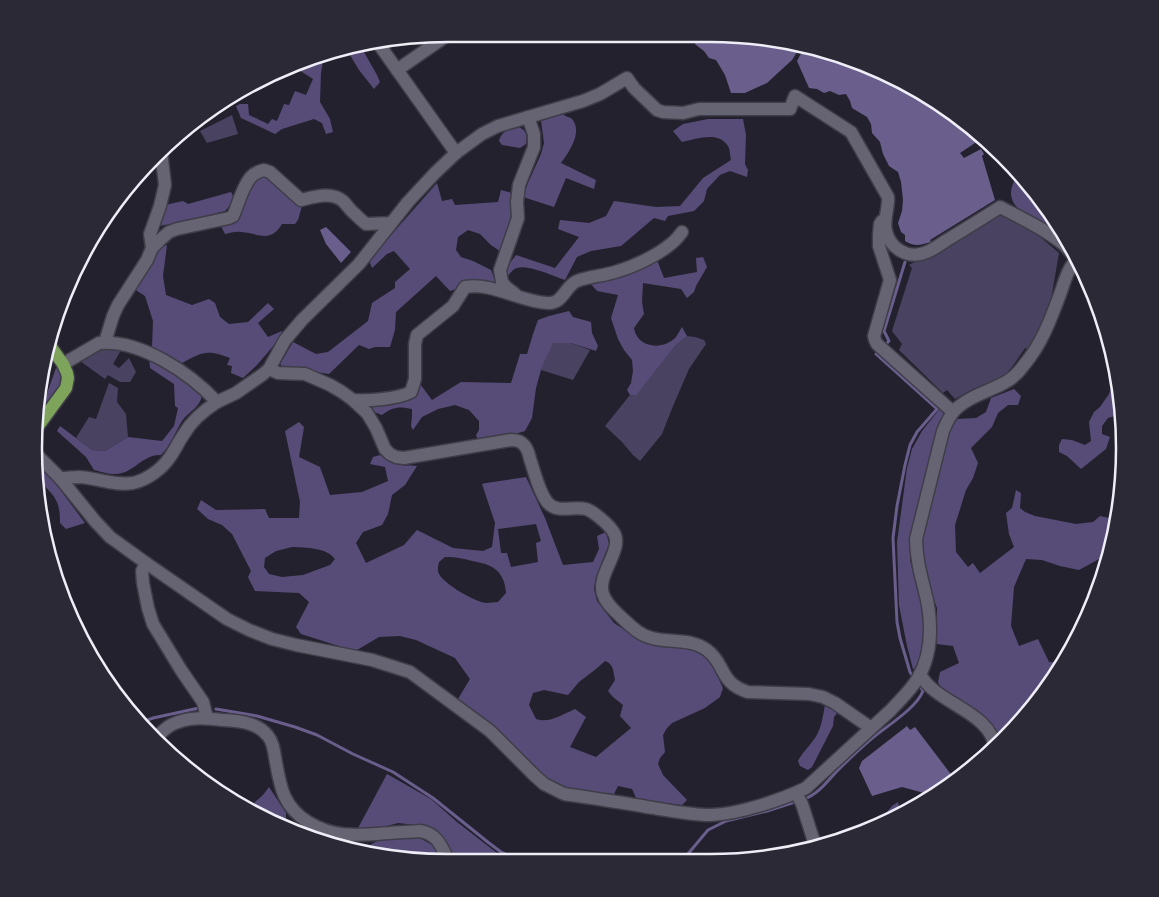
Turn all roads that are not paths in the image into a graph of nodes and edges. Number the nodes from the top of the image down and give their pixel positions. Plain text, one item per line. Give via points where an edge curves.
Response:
1 (437, 42) edge
2 (382, 48) edge
3 (397, 70) junction
4 (528, 117) junction
5 (456, 153) junction
6 (162, 160) edge
7 (886, 214) junction
8 (391, 224) junction
9 (682, 232) dead end
10 (1059, 240) edge
11 (152, 248) junction
12 (1072, 264) edge
13 (517, 296) junction
14 (106, 342) junction
15 (54, 351) edge
16 (63, 364) junction
17 (269, 369) junction
18 (353, 400) junction
19 (217, 402) junction
20 (953, 412) junction
21 (44, 416) edge
22 (42, 460) edge
23 (60, 478) junction
24 (146, 563) junction
25 (917, 679) junction
26 (207, 718) junction
27 (871, 728) junction
28 (160, 734) edge
29 (993, 740) edge
30 (799, 798) junction
31 (814, 842) edge
32 (445, 854) edge

1 - 3 street
2 - 3 street
3 - 5 street
4 - 5 street via 498,126
4 - 7 street via 600,94 627,78 651,105 663,112 790,109 796,96 851,132 888,197
4 - 13 street via 534,134 534,147 519,185 518,218 500,270 502,282
5 - 8 street
6 - 11 street via 165,185 150,234
7 - 10 street via 885,230 890,242 909,255 925,253 1000,207
7 - 20 street via 878,234 890,280 875,340
8 - 11 street via 366,224 338,198 318,196 301,200 264,170 250,178 233,216 169,232
8 - 17 street via 359,264 285,340
9 - 13 street via 672,243 646,259 618,271 574,282 555,302
11 - 14 street via 118,305
12 - 20 street via 1048,326 1024,366 1012,378
13 - 18 street via 489,288 465,287 453,306 417,335 415,379 411,392 366,401
14 - 16 street via 88,348
14 - 19 street via 127,345 160,358 207,391
15 - 16 main road
16 - 21 main road via 67,373 66,388
17 - 18 street via 278,373 305,374
17 - 19 street via 236,393
18 - 27 street via 367,413 385,449 396,457 518,441 528,451 539,486 551,507 586,509 613,531 616,546 602,578 603,594 607,603 635,630 650,638 692,643 707,649 727,679 740,689 823,697
19 - 23 street via 195,419 170,458 147,478 120,484 79,477
20 - 25 street via 943,431 916,539 931,636 928,655
22 - 23 street
23 - 24 street via 110,537
24 - 26 street via 142,571 143,583 153,624 203,702
24 - 30 street via 227,619 249,630 272,639 372,660 410,672 490,732 544,784 564,794 710,815
25 - 27 street
25 - 29 street via 982,723
26 - 28 street via 171,725
26 - 32 street via 254,725 269,736 288,804 321,829 343,835 428,832 440,843
27 - 30 street
30 - 31 street

